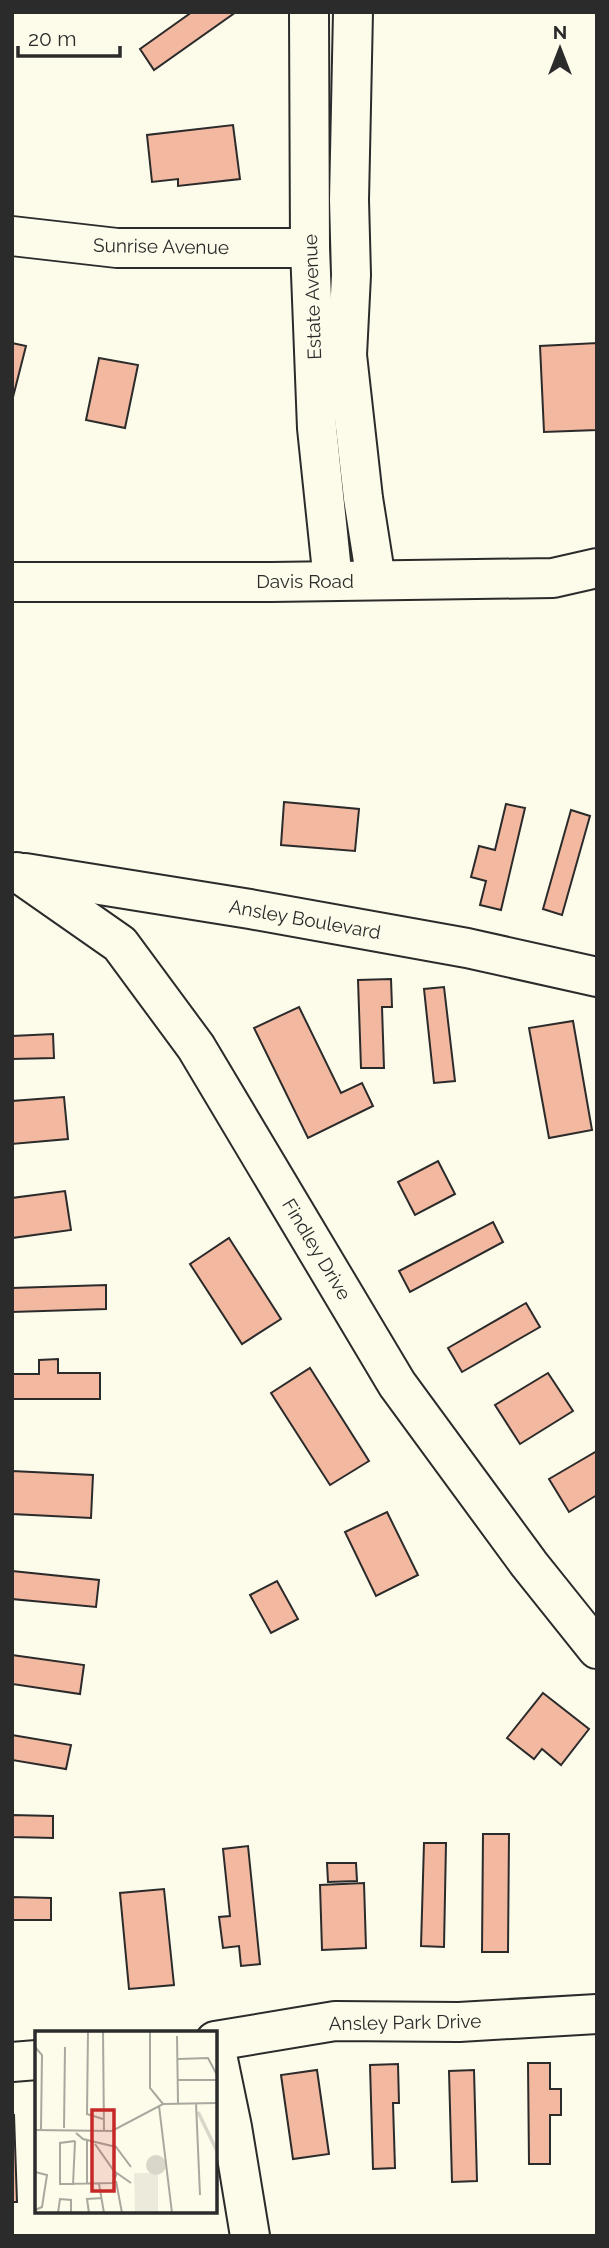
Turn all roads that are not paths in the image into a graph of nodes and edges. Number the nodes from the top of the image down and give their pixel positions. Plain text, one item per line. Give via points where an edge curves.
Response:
1 (309, 12) edge
2 (353, 12) edge
3 (12, 236) edge
4 (310, 248) junction
5 (597, 568) edge
6 (376, 580) junction
7 (333, 581) junction
8 (12, 582) edge
9 (14, 871) edge
10 (597, 977) edge
11 (597, 1649) edge
12 (597, 2014) edge
13 (217, 2043) edge
14 (217, 2053) edge
15 (35, 2060) edge
16 (12, 2062) edge
17 (250, 2236) edge

1 - 4 street, Estate Avenue
2 - 6 street via 347,355
3 - 4 street, Sunrise Avenue via 117,248
4 - 7 street, Estate Avenue via 317,428
5 - 6 street, Davis Road via 553,578
6 - 7 street, Davis Road
7 - 8 street, Davis Road
9 - 10 street, Ansley Boulevard via 467,948
9 - 11 street, Findley Drive via 120,944 196,1047 397,1384
12 - 13 street, Ansley Park Drive via 459,2022 335,2021
14 - 17 street
15 - 16 street

